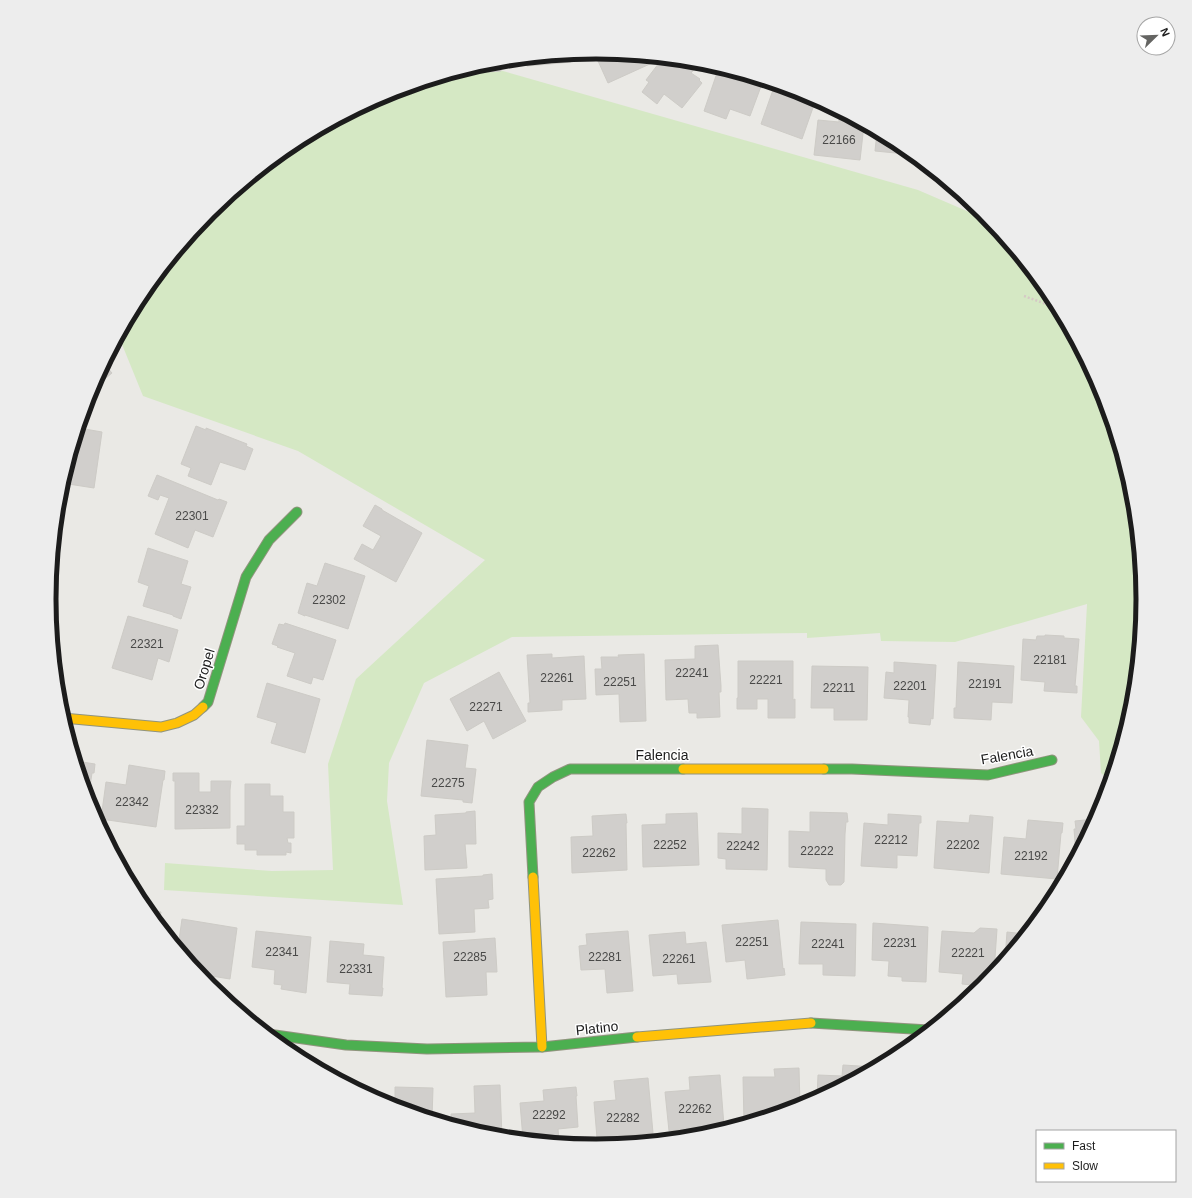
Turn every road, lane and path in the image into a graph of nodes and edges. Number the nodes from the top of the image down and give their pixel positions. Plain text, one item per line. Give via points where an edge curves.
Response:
1 (1024, 296) dead end
2 (1049, 305) edge
3 (297, 512) dead end
4 (69, 719) edge
5 (1052, 760) dead end
6 (922, 1029) edge
7 (279, 1036) edge
8 (542, 1047) junction

1 - 2 path
3 - 4 street, Oropel via 269,540 246,577 208,702 194,715 177,724 161,726
5 - 8 street, Falencia via 988,775 852,770 570,770 553,776 538,787 529,802
6 - 8 street, Platino via 805,1023
7 - 8 street, Platino via 346,1045 427,1049

